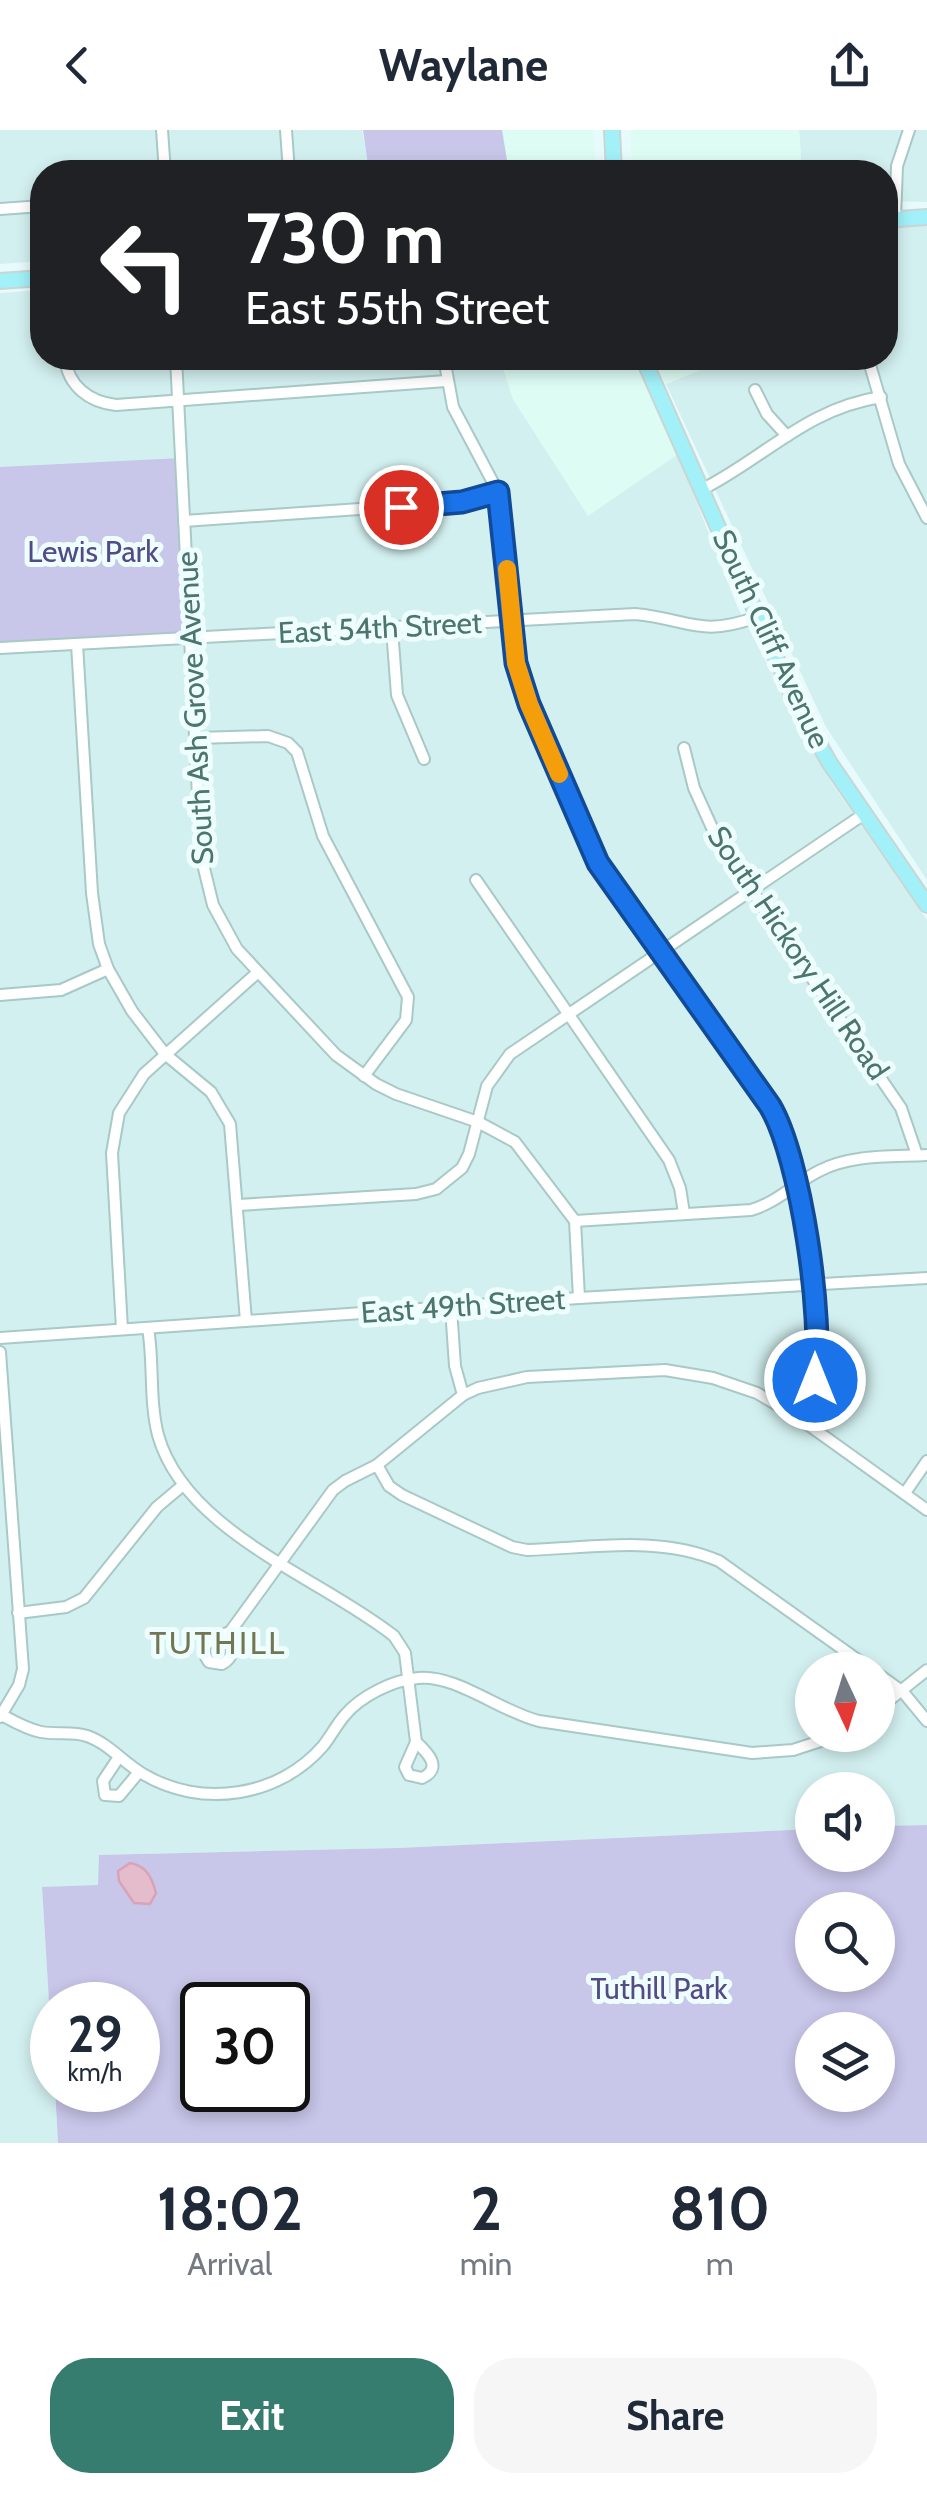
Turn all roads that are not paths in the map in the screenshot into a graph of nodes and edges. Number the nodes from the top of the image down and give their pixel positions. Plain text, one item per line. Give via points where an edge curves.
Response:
1 (162, 130) edge
2 (286, 130) edge
3 (612, 130) edge
4 (910, 130) edge
5 (164, 160) edge
6 (287, 160) edge
7 (613, 160) edge
8 (898, 161) edge
9 (30, 207) edge
10 (0, 209) edge
11 (927, 217) edge
12 (898, 219) edge
13 (30, 279) edge
14 (0, 281) edge
15 (68, 370) edge
16 (177, 370) edge
17 (445, 370) edge
18 (648, 370) edge
19 (872, 370) edge
20 (446, 381) junction
21 (755, 390) dead end
22 (880, 397) junction
23 (178, 400) junction
24 (787, 436) junction
25 (703, 489) junction
26 (498, 492) junction
27 (927, 518) edge
28 (184, 521) junction
29 (757, 617) junction
30 (511, 621) junction
31 (392, 629) junction
32 (192, 638) junction
33 (77, 644) junction
34 (0, 648) edge
35 (197, 738) junction
36 (684, 748) dead end
37 (424, 758) dead end
38 (864, 814) junction
39 (476, 880) dead end
40 (752, 888) junction
41 (927, 905) edge
42 (660, 952) junction
43 (108, 969) junction
44 (257, 973) junction
45 (0, 995) edge
46 (567, 1015) junction
47 (165, 1054) junction
48 (364, 1076) junction
49 (478, 1122) junction
50 (922, 1155) edge
51 (798, 1184) junction
52 (238, 1205) junction
53 (684, 1213) junction
54 (575, 1221) junction
55 (927, 1278) edge
56 (813, 1285) junction
57 (580, 1298) junction
58 (451, 1308) junction
59 (246, 1322) junction
60 (122, 1328) junction
61 (148, 1328) junction
62 (0, 1338) edge
63 (0, 1352) edge
64 (463, 1395) junction
65 (796, 1416) junction
66 (927, 1461) edge
67 (377, 1466) junction
68 (182, 1486) junction
69 (906, 1493) junction
70 (927, 1510) edge
71 (279, 1564) junction
72 (18, 1613) junction
73 (230, 1632) dead end
74 (847, 1652) edge
75 (927, 1670) edge
76 (408, 1680) junction
77 (895, 1686) edge
78 (903, 1692) junction
79 (895, 1697) edge
80 (0, 1715) edge
81 (927, 1720) edge
82 (416, 1742) dead end
83 (795, 1749) edge
84 (119, 1758) junction
85 (139, 1772) junction

1 - 5 street
2 - 6 street
3 - 7 main road
4 - 8 street
9 - 10 street
11 - 12 main road
13 - 14 main road
15 - 23 street via 94,400
16 - 23 street, South Ash Grove Avenue
17 - 20 street
18 - 25 main road, South Cliff Avenue
19 - 22 street
20 - 23 street
20 - 26 street via 460,424
21 - 24 street
22 - 24 street via 832,408
22 - 27 street via 900,464
23 - 28 street, South Ash Grove Avenue
24 - 25 street
25 - 29 main road, South Cliff Avenue
26 - 28 street via 450,504
26 - 30 street
28 - 32 street, South Ash Grove Avenue
29 - 30 street, East 54th Street via 715,628 634,614
29 - 38 main road, South Cliff Avenue via 796,703
30 - 31 street, East 54th Street
30 - 42 street via 529,704 598,863
31 - 32 street, East 54th Street
31 - 37 street via 397,695
32 - 33 street, East 54th Street
32 - 35 street, South Ash Grove Avenue
33 - 34 street, East 54th Street
33 - 43 street via 93,906
35 - 44 street, South Ash Grove Avenue via 207,887 226,933
35 - 48 street via 268,736 288,742 304,764 324,836 408,996 406,1020
36 - 40 street, South Hickory Hill Road via 718,840
38 - 40 street
38 - 41 main road, South Cliff Avenue
39 - 46 street
40 - 42 street
40 - 50 street, South Hickory Hill Road via 901,1108
42 - 46 street
42 - 51 street via 776,1116
43 - 45 street via 62,990
43 - 47 street
44 - 47 street
44 - 48 street, South Ash Grove Avenue
46 - 49 street via 502,1062 487,1086
46 - 53 street via 669,1160
47 - 52 street via 206,1086 225,1112
47 - 60 street via 126,1098 113,1139
48 - 49 street, South Ash Grove Avenue via 422,1106
49 - 52 street via 462,1168 436,1189
49 - 54 street, South Ash Grove Avenue via 515,1142
50 - 51 street via 839,1162
51 - 53 street via 751,1210
51 - 56 street
52 - 59 street
53 - 54 street
54 - 57 street
55 - 56 street, East 49th Street
56 - 57 street, East 49th Street
56 - 65 street via 816,1371
57 - 58 street, East 49th Street
58 - 59 street, East 49th Street
58 - 64 street
59 - 61 street, East 49th Street
60 - 61 street, East 49th Street
60 - 62 street, East 49th Street
61 - 68 street via 158,1435
63 - 72 street
64 - 65 street via 528,1376 664,1370 742,1387
64 - 67 street
65 - 69 street
66 - 69 street
67 - 71 street via 333,1490
67 - 74 street via 402,1495 512,1546 658,1545 703,1554
68 - 71 street
68 - 72 street via 84,1598
69 - 70 street
71 - 73 street
71 - 76 street via 394,1636 405,1653
72 - 80 street via 22,1676
75 - 78 street
76 - 82 street
76 - 83 street via 437,1678 538,1721 752,1753
76 - 85 street via 360,1699 304,1764 252,1790 201,1794
77 - 78 street
78 - 79 street
78 - 81 street
80 - 84 street via 42,1732 88,1736
84 - 85 street
84 - 85 street via 103,1781 105,1794 119,1796

